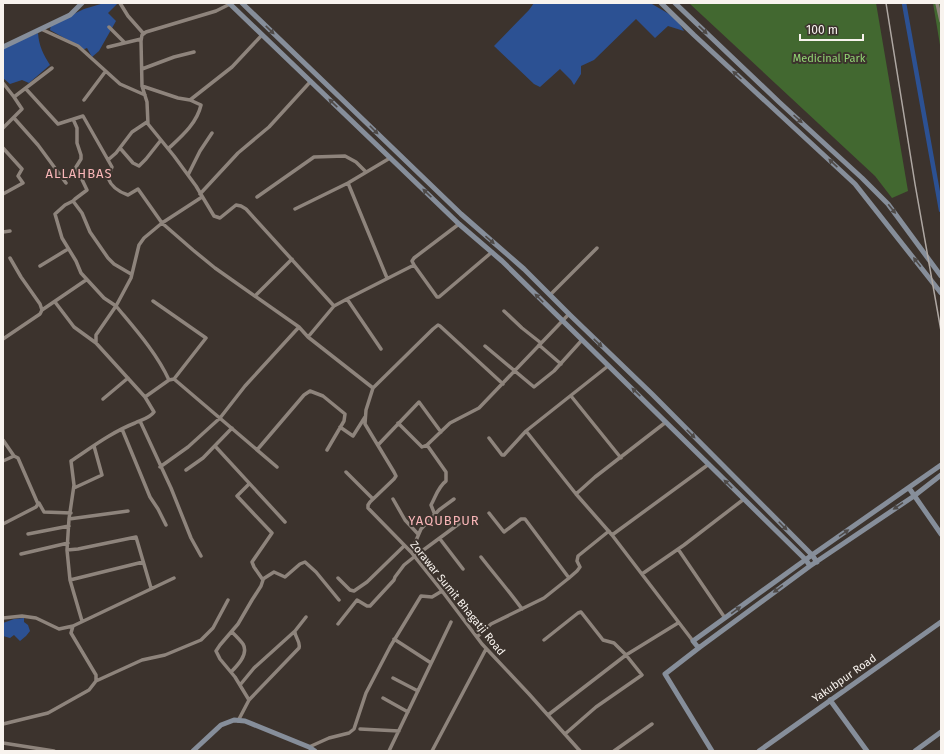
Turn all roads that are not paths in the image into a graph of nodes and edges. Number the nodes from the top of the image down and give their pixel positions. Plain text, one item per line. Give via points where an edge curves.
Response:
1 (82, 3) edge
2 (120, 3) edge
3 (230, 3) edge
4 (242, 3) edge
5 (661, 3) edge
6 (675, 3) edge
7 (937, 3) edge
8 (941, 21) edge
9 (109, 27) dead end
10 (41, 28) junction
11 (143, 33) junction
12 (262, 35) junction
13 (141, 40) junction
14 (125, 43) junction
15 (3, 47) edge
16 (108, 47) dead end
17 (194, 52) dead end
18 (52, 68) dead end
19 (142, 69) junction
20 (105, 72) junction
21 (311, 81) junction
22 (3, 83) edge
23 (142, 86) junction
24 (26, 89) junction
25 (145, 95) junction
26 (14, 96) junction
27 (84, 100) dead end
28 (190, 100) junction
29 (14, 118) junction
30 (73, 119) junction
31 (147, 122) junction
32 (3, 128) edge
33 (212, 133) dead end
34 (161, 140) junction
35 (3, 148) edge
36 (120, 148) junction
37 (168, 148) junction
38 (390, 158) junction
39 (108, 160) junction
40 (366, 172) junction
41 (188, 174) junction
42 (66, 183) dead end
43 (348, 183) junction
44 (3, 194) edge
45 (201, 195) junction
46 (257, 197) dead end
47 (73, 201) junction
48 (295, 209) dead end
49 (461, 214) junction
50 (457, 222) junction
51 (162, 223) junction
52 (10, 231) dead end
53 (3, 232) edge
54 (597, 248) dead end
55 (68, 249) junction
56 (492, 252) junction
57 (10, 258) dead end
58 (292, 259) junction
59 (414, 265) junction
60 (40, 266) dead end
61 (132, 274) junction
62 (940, 275) edge
63 (387, 278) junction
64 (86, 280) junction
65 (941, 293) edge
66 (550, 295) junction
67 (256, 296) junction
68 (347, 299) junction
69 (153, 301) dead end
70 (55, 302) junction
71 (116, 306) junction
72 (334, 306) junction
73 (42, 310) junction
74 (504, 311) dead end
75 (569, 314) junction
76 (562, 321) junction
77 (299, 327) junction
78 (308, 337) junction
79 (3, 339) edge
80 (582, 340) junction
81 (96, 343) junction
82 (540, 344) junction
83 (485, 346) dead end
84 (381, 349) dead end
85 (561, 364) junction
86 (608, 366) junction
87 (515, 371) junction
88 (128, 378) junction
89 (174, 379) junction
90 (169, 380) junction
91 (503, 384) junction
92 (373, 388) junction
93 (571, 396) junction
94 (146, 397) junction
95 (103, 399) dead end
96 (365, 416) junction
97 (220, 418) junction
98 (140, 421) junction
99 (666, 422) junction
100 (398, 424) junction
101 (340, 427) junction
102 (122, 428) junction
103 (232, 428) junction
104 (441, 432) junction
105 (526, 432) junction
106 (489, 438) dead end
107 (3, 440) edge
108 (427, 444) junction
109 (378, 445) junction
110 (94, 446) junction
111 (215, 446) junction
112 (257, 450) junction
113 (327, 450) dead end
114 (14, 456) junction
115 (621, 458) junction
116 (3, 461) edge
117 (709, 464) junction
118 (941, 465) edge
119 (160, 466) junction
120 (277, 467) dead end
121 (186, 470) dead end
122 (346, 472) dead end
123 (941, 475) edge
124 (249, 484) junction
125 (74, 488) junction
126 (909, 488) junction
127 (576, 494) junction
128 (914, 496) junction
129 (373, 499) junction
130 (454, 499) dead end
131 (744, 499) junction
132 (393, 500) dead end
133 (38, 502) junction
134 (128, 511) dead end
135 (70, 513) junction
136 (489, 513) dead end
137 (435, 515) junction
138 (69, 519) junction
139 (285, 522) dead end
140 (460, 523) dead end
141 (3, 524) edge
142 (166, 525) dead end
143 (69, 526) junction
144 (609, 531) junction
145 (28, 534) dead end
146 (418, 534) junction
147 (941, 534) edge
148 (612, 535) junction
149 (440, 539) junction
150 (68, 543) junction
151 (404, 546) junction
152 (678, 549) junction
153 (67, 550) junction
154 (411, 552) junction
155 (21, 554) dead end
156 (812, 555) junction
157 (201, 556) dead end
158 (414, 557) junction
159 (481, 557) dead end
160 (806, 560) junction
161 (143, 562) junction
162 (817, 562) junction
163 (810, 566) junction
164 (462, 570) dead end
165 (642, 574) junction
166 (174, 578) dead end
167 (263, 578) junction
168 (338, 578) dead end
169 (570, 578) junction
170 (70, 580) junction
171 (151, 588) junction
172 (442, 590) junction
173 (228, 600) dead end
174 (339, 600) dead end
175 (522, 610) junction
176 (3, 618) edge
177 (306, 618) dead end
178 (725, 618) junction
179 (82, 622) junction
180 (451, 622) dead end
181 (678, 622) junction
182 (941, 622) edge
183 (338, 624) dead end
184 (73, 626) junction
185 (295, 631) junction
186 (232, 632) junction
187 (477, 637) junction
188 (394, 639) junction
189 (544, 640) dead end
190 (693, 641) junction
191 (700, 647) junction
192 (486, 649) junction
193 (626, 655) junction
194 (431, 663) junction
195 (231, 672) junction
196 (393, 678) dead end
197 (96, 681) junction
198 (240, 685) junction
199 (418, 691) junction
200 (383, 698) dead end
201 (249, 700) junction
202 (830, 700) junction
203 (408, 712) junction
204 (548, 715) junction
205 (238, 721) junction
206 (3, 724) edge
207 (652, 724) dead end
208 (360, 729) dead end
209 (399, 731) junction
210 (941, 732) edge
211 (565, 734) junction
212 (3, 743) edge
213 (309, 747) junction
214 (54, 751) edge
215 (193, 751) edge
216 (315, 751) edge
217 (389, 751) edge
218 (432, 751) edge
219 (580, 751) edge
220 (614, 751) edge
221 (712, 751) edge
222 (759, 751) edge
223 (867, 751) edge
224 (915, 751) edge

1 - 10 street via 70,15
2 - 11 street
3 - 11 street via 216,11
3 - 12 street
4 -> 49 street
65 -> 5 street via 855,184
6 -> 62 street via 888,204
7 - 8 street
9 - 14 street
10 - 15 street
10 - 20 street via 78,46
11 - 13 street
12 - 21 street
12 - 28 street via 232,67
13 - 14 street
13 - 19 street
14 - 16 street
17 - 19 street
18 - 24 street
19 - 23 street
20 - 25 street via 123,86
20 - 27 street
38 -> 21 street
21 - 45 street via 269,127 238,152
22 - 26 street
23 - 25 street
23 - 28 street
24 - 26 street
24 - 30 street via 57,123
25 - 31 street
26 - 29 street via 22,109
28 - 37 street via 199,103 201,107 185,133
29 - 32 street
29 - 42 street
30 - 39 street via 83,116
30 - 47 street via 77,128 76,143 81,155 76,167 87,189
31 - 34 street
31 - 36 street via 132,132
33 - 41 street
34 - 36 street via 139,166
34 - 37 street
35 - 44 street via 22,169 18,176 23,182
36 - 39 street
37 - 41 street
38 - 40 street
50 -> 38 street
39 - 51 street via 112,167 108,178 111,184 128,195 138,189
40 - 43 street
40 - 46 street via 356,162 344,156 314,157
41 - 45 street
43 - 48 street
43 - 63 street
45 - 51 street
45 - 58 street via 214,216 218,218 236,205 246,209
47 - 55 street via 55,214
47 - 61 street via 108,258
49 - 50 street
49 -> 66 street
50 - 56 street
50 - 59 street via 414,258
51 - 61 street via 139,244
51 - 67 street via 214,268
52 - 53 street
54 - 66 street
55 - 60 street
55 - 64 street
56 - 59 street via 439,297
76 -> 56 street
57 - 73 street
58 - 67 street
58 - 72 street
59 - 63 street
61 - 71 street
63 - 68 street
64 - 70 street
64 - 71 street
66 - 75 street
67 - 77 street
68 - 72 street
68 - 84 street
69 - 89 street via 206,338
70 - 73 street
70 - 81 street via 74,327
71 - 81 street via 96,335
71 - 90 street via 150,348
72 - 78 street
73 - 79 street via 40,314
74 - 82 street
75 - 76 street
75 -> 156 street
76 - 80 street
76 - 82 street
77 - 78 street
77 - 97 street via 245,386
78 - 92 street
80 - 85 street
80 - 86 street
81 - 88 street
82 - 85 street
82 - 87 street
83 - 87 street
85 - 87 street via 534,387
86 - 93 street
99 -> 86 street
87 - 91 street
88 - 94 street
88 - 95 street
89 - 90 street
89 - 97 street
90 - 94 street
91 - 92 street via 438,325
91 - 104 street via 479,408 450,423
92 - 96 street
93 - 105 street
93 - 115 street
94 - 98 street via 154,412
96 - 101 street via 353,436
96 - 109 street via 365,424
97 - 103 street
97 - 119 street via 188,447
98 - 102 street
98 - 119 street
99 - 115 street
99 - 117 street
100 - 104 street via 419,402
100 - 108 street via 422,447
100 - 109 street
101 - 112 street via 345,414 323,396 310,392 304,395
101 - 113 street
102 - 110 street
102 - 142 street via 150,497
103 - 111 street
103 - 112 street
104 - 108 street
105 - 106 street via 503,456
105 - 127 street
107 - 114 street
108 - 137 street via 446,472 446,481 439,486 431,505
109 - 129 street via 396,476
110 - 125 street via 71,461
110 - 125 street via 102,475
111 - 121 street
111 - 124 street
112 - 120 street
114 - 116 street
114 - 133 street via 19,460
115 - 127 street
131 -> 117 street
117 - 148 street
118 - 126 street
119 - 157 street
122 - 129 street
123 - 128 street
124 - 139 street
124 - 167 street via 236,496 272,533 252,562
125 - 135 street
126 - 128 street
156 -> 126 street
127 - 144 street
128 - 147 street
128 -> 162 street
129 - 151 street, Zorawar Sumit Bhagatji Road via 368,508
130 - 137 street
131 - 152 street
131 - 160 street
132 - 146 street via 405,520
133 - 135 street via 44,512
133 - 141 street via 38,506
134 - 138 street
135 - 138 street
136 - 169 street via 504,532 521,519 525,519
137 - 146 street
138 - 143 street
140 - 149 street
143 - 145 street
143 - 150 street
144 - 148 street
144 - 169 street via 578,556 580,567
146 - 154 street
148 - 165 street
149 - 158 street
149 - 164 street
150 - 153 street
150 - 155 street
151 - 154 street, Zorawar Sumit Bhagatji Road
151 - 168 street via 354,590 350,590
152 - 165 street
152 - 178 street
153 - 161 street via 136,537
153 - 170 street
154 - 158 street, Zorawar Sumit Bhagatji Road
156 - 160 street
156 - 162 street
158 - 172 street, Zorawar Sumit Bhagatji Road
158 - 183 street via 404,565 370,606 358,600
159 - 175 street
160 - 163 street
178 -> 160 street
161 - 170 street
161 - 171 street
162 - 163 street
163 -> 191 street
165 - 181 street
166 - 171 street
167 - 174 street via 274,572 285,577 306,562
167 - 186 street via 261,586
169 - 175 street via 538,602
170 - 179 street
171 - 179 street
172 - 187 street, Zorawar Sumit Bhagatji Road
172 - 188 street via 432,597 421,596
173 - 197 street via 213,628 201,640 165,655 142,660
175 - 187 street via 492,624
176 - 184 street via 22,616 41,619 56,629
177 - 185 street
178 - 190 street
179 - 184 street
180 - 194 street
181 - 190 street
181 - 193 street
182 - 202 street, Yakubpur Road
184 - 197 street via 71,633 96,675
185 - 198 street via 254,668
185 - 201 street via 300,643 299,648
186 - 195 street via 244,648 241,661
186 - 195 street via 216,651
187 - 192 street, Zorawar Sumit Bhagatji Road
188 - 194 street
188 - 213 street via 366,693 354,729
189 - 193 street via 581,612 603,640 614,643
190 - 191 street
191 - 221 street via 665,674
192 - 204 street, Zorawar Sumit Bhagatji Road
192 - 218 street
193 - 204 street
193 - 211 street via 642,675 596,707
194 - 199 street
195 - 198 street
196 - 199 street
197 - 206 street via 89,690 48,713
198 - 201 street
199 - 203 street
200 - 203 street
201 - 205 street
202 - 222 street, Yakubpur Road
202 - 223 street
203 - 209 street
204 - 211 street, Zorawar Sumit Bhagatji Road
205 - 213 street via 265,728
205 - 215 street via 221,725
207 - 220 street
208 - 209 street
209 - 217 street
210 - 224 street
211 - 219 street, Zorawar Sumit Bhagatji Road
212 - 214 street
213 - 216 street

